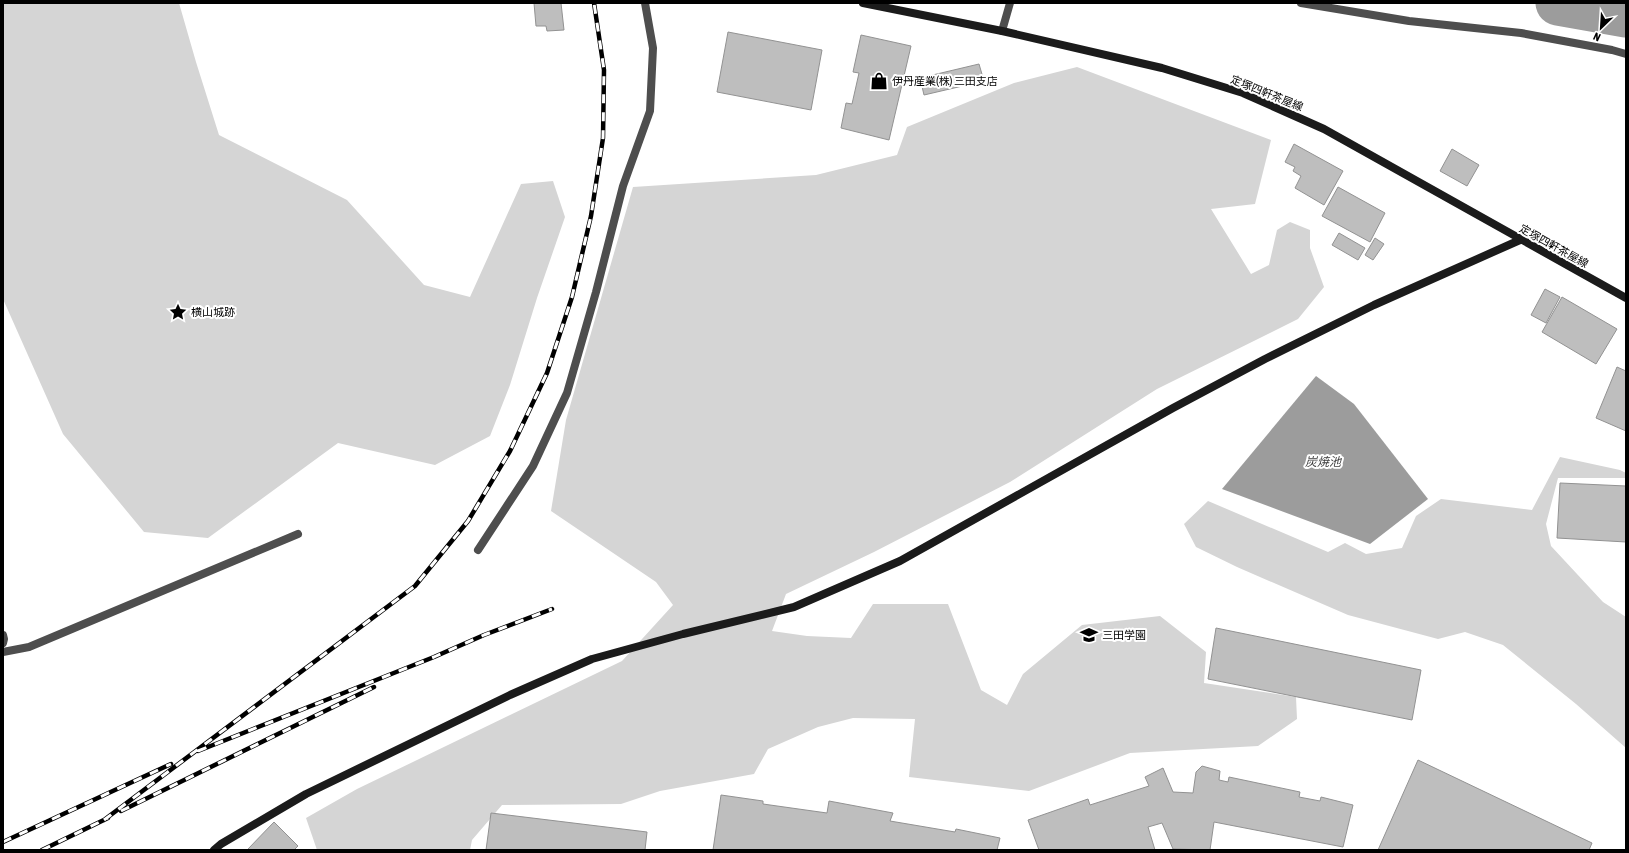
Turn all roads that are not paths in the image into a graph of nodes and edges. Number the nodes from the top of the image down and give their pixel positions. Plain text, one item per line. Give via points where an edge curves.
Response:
1 (645, 3) edge
2 (863, 3) edge
3 (1010, 3) edge
4 (1301, 3) edge
5 (1002, 31) junction
6 (1626, 54) edge
7 (1520, 240) junction
8 (1626, 298) edge
9 (298, 534) dead end
10 (478, 550) dead end
11 (3, 635) edge
12 (3, 642) edge
13 (3, 652) edge
14 (214, 850) edge

1 - 10 street via 653,48 650,111 624,186 567,393 533,466
2 - 5 street, 定塚四軒茶屋線
3 - 5 street
4 - 6 street via 1409,21 1520,33
5 - 7 street, 定塚四軒茶屋線 via 1162,68 1243,93 1324,129
7 - 8 street, 定塚四軒茶屋線
7 - 14 street via 1374,305 1265,359 900,561 794,607 592,659 510,695 306,794
9 - 13 street via 28,647
11 - 12 street

